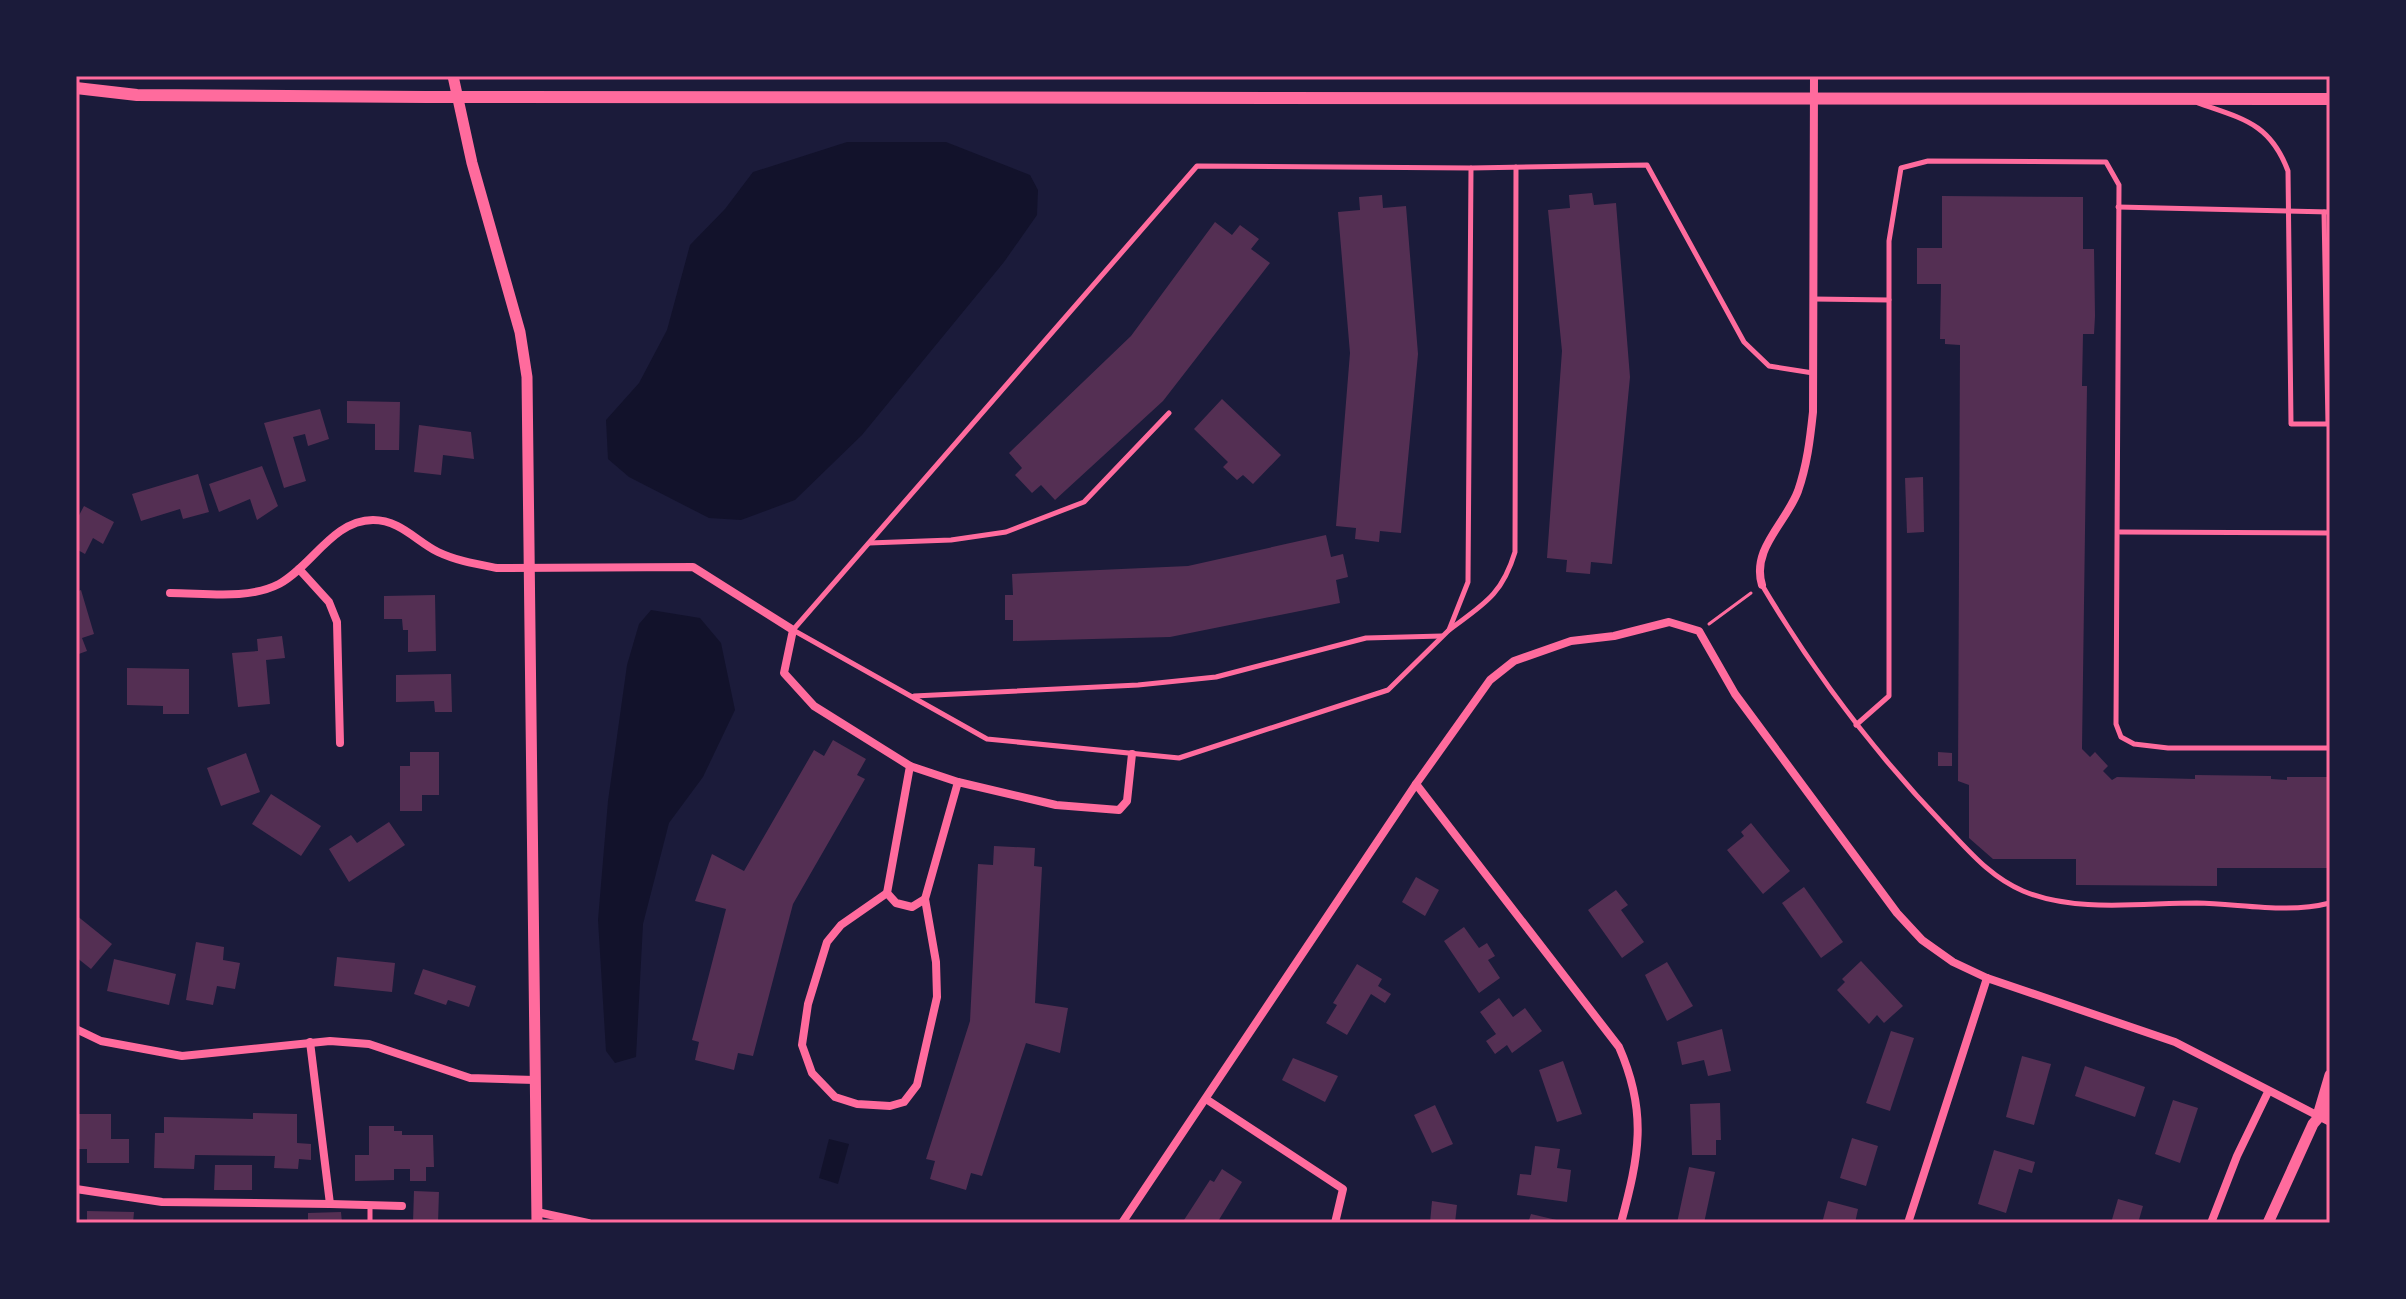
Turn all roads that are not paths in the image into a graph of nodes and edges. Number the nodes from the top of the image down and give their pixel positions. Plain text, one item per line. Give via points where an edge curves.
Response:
1 (453, 76) edge
2 (1814, 76) edge
3 (76, 88) edge
4 (458, 97) junction
5 (2185, 98) junction
6 (1812, 99) junction
7 (2330, 99) edge
8 (1516, 167) junction
9 (1471, 168) junction
10 (2118, 207) junction
11 (2290, 212) junction
12 (2327, 212) edge
13 (1812, 299) junction
14 (1889, 300) junction
15 (1813, 373) junction
16 (1169, 413) dead end
17 (2329, 424) edge
18 (2120, 532) junction
19 (2330, 533) edge
20 (868, 543) junction
21 (529, 568) junction
22 (299, 569) junction
23 (1762, 585) joint
24 (170, 593) dead end
25 (793, 630) junction
26 (1449, 630) junction
27 (1443, 636) junction
28 (911, 696) junction
29 (1856, 725) junction
30 (340, 743) dead end
31 (2330, 748) edge
32 (1132, 754) junction
33 (910, 766) junction
34 (958, 782) junction
35 (1416, 784) junction
36 (887, 893) junction
37 (925, 899) junction
38 (2330, 903) edge
39 (1987, 978) junction
40 (76, 1029) edge
41 (310, 1042) junction
42 (2330, 1075) edge
43 (535, 1080) junction
44 (2268, 1092) junction
45 (1206, 1099) junction
46 (2330, 1104) edge
47 (2318, 1116) junction
48 (2330, 1122) edge
49 (76, 1189) edge
50 (330, 1204) junction
51 (370, 1205) junction
52 (402, 1206) dead end
53 (537, 1217) edge
54 (370, 1223) edge
55 (588, 1223) edge
56 (1122, 1223) edge
57 (1335, 1223) edge
58 (1621, 1223) edge
59 (1908, 1223) edge
60 (2211, 1223) edge
61 (2268, 1223) edge

1 - 4 street
2 - 6 street
3 - 4 main road via 137,95
4 - 6 main road
4 - 21 street via 527,377
5 - 6 main road
5 - 7 main road
5 - 11 lane via 2255,123 2278,146 2288,171
6 - 13 street
8 - 9 lane
8 - 15 lane via 1647,165 1744,342 1769,366
8 - 26 lane via 1515,552 1497,595
9 - 20 lane via 1197,166
9 - 26 lane via 1468,582
10 - 11 lane
10 - 14 lane via 2119,185 2106,162 1928,161 1901,168 1889,241
10 - 18 lane via 2115,459
11 - 12 lane
11 - 17 lane via 2291,424
12 - 17 lane
13 - 14 lane
13 - 15 street
14 - 29 lane via 1889,696
15 - 23 street via 1809,453 1797,493 1764,547 1759,562
16 - 20 lane via 1084,502 1006,532
18 - 19 lane
18 - 31 lane via 2116,724 2121,737 2159,747
20 - 25 lane
21 - 22 street via 466,563 394,523 375,520 342,530
21 - 25 street via 693,567
21 - 43 street
22 - 24 street via 260,591
22 - 30 street via 329,602 337,622
23 - 29 lane
25 - 28 lane
25 - 33 street via 784,673 814,706
26 - 27 lane
27 - 28 lane via 1366,638 1216,677
27 - 32 lane via 1388,690 1179,758
28 - 32 lane via 987,739
29 - 38 lane via 1897,777 1993,876 2025,892 2078,904 2305,909
32 - 34 street via 1127,801 1119,810 1056,805
33 - 34 street
33 - 36 street
34 - 37 street
35 - 39 street via 1490,680 1514,661 1571,641 1669,622 1699,631 1735,694 1897,913 1922,940
35 - 45 street
35 - 58 street via 1619,1047 1639,1109 1634,1174
36 - 37 street via 896,903 912,907
36 - 37 street via 841,925 827,942 802,1045 812,1073 835,1097 857,1104 904,1102 917,1085 937,997
39 - 44 street via 2175,1042
39 - 59 street
40 - 41 street via 115,1044 182,1056
41 - 43 street via 369,1044 470,1078
41 - 50 street
42 - 47 street
43 - 53 street
44 - 47 street
44 - 60 street
45 - 56 street
45 - 57 street via 1343,1189
46 - 47 street
47 - 48 street
47 - 61 street
49 - 50 street via 162,1202
50 - 51 street
51 - 52 street
51 - 54 lane
53 - 55 street

